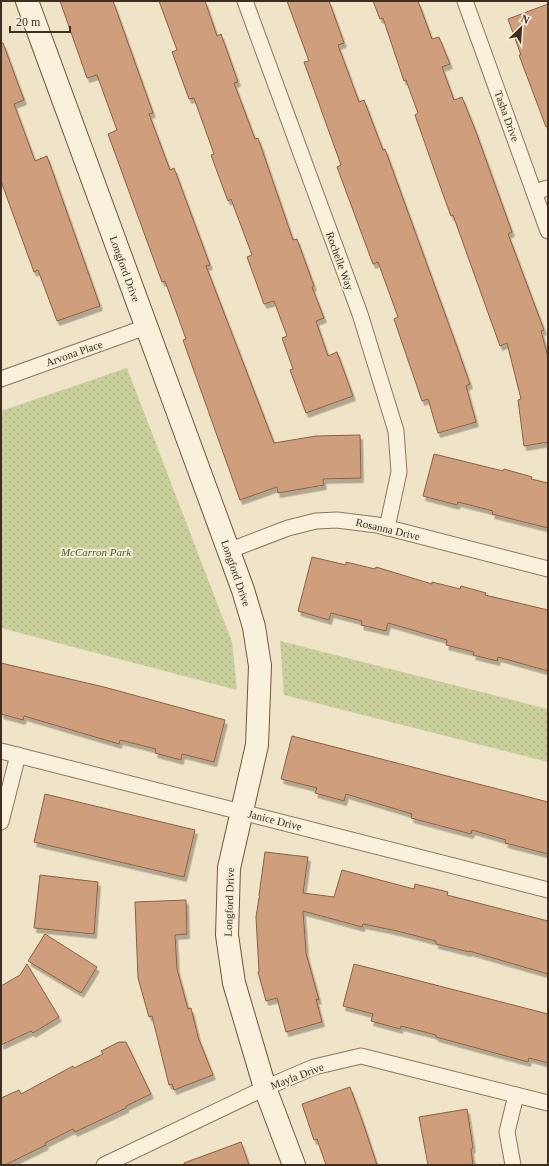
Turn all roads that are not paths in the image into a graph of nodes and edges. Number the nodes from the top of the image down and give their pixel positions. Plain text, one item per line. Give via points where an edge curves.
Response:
1 (27, 1) edge
2 (245, 1) edge
3 (465, 1) edge
4 (541, 190) edge
5 (548, 232) edge
6 (146, 327) junction
7 (1, 379) edge
8 (387, 528) junction
9 (228, 551) junction
10 (548, 569) edge
11 (1, 751) edge
12 (18, 755) junction
13 (242, 811) junction
14 (1, 822) edge
15 (548, 890) edge
16 (266, 1088) junction
17 (516, 1095) junction
18 (548, 1103) edge
19 (104, 1165) edge
20 (294, 1165) edge
21 (513, 1165) edge

1 - 6 street, Longford Drive
2 - 8 street, Rochelle Way via 360,314 396,431 399,472
3 - 4 street, Tasha Drive
4 - 5 street, Tasha Drive
6 - 7 street, Arvona Place
6 - 9 street, Longford Drive
8 - 9 street, Rosanna Drive via 357,521 316,521 288,528
8 - 10 street, Rosanna Drive
9 - 13 street, Longford Drive via 254,628 260,666 258,744
11 - 12 street, Janice Drive
12 - 13 street, Janice Drive
12 - 14 street
13 - 15 street, Janice Drive
13 - 16 street, Longford Drive via 229,868 227,935 234,983
16 - 17 street, Mayla Drive via 314,1067 361,1056
16 - 19 street, Mayla Drive
16 - 20 street, Longford Drive
17 - 18 street, Mayla Drive
17 - 21 street via 508,1132

